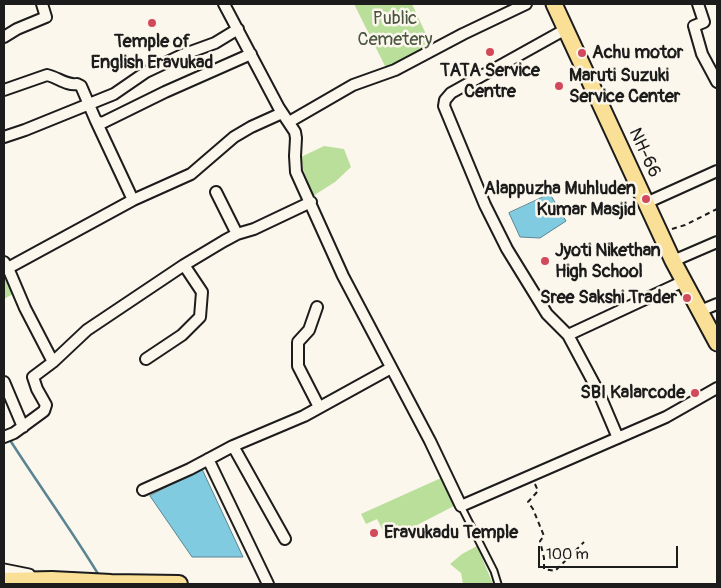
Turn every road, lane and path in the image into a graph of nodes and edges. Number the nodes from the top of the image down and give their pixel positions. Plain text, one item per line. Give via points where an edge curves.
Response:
1 (42, 4) edge
2 (224, 4) edge
3 (526, 4) edge
4 (554, 4) edge
5 (698, 4) edge
6 (566, 28) junction
7 (238, 29) junction
8 (4, 37) edge
9 (251, 54) junction
10 (717, 82) edge
11 (4, 90) edge
12 (88, 104) junction
13 (282, 113) junction
14 (96, 121) junction
15 (289, 122) junction
16 (4, 137) edge
17 (717, 171) edge
18 (216, 192) dead end
19 (133, 200) junction
20 (311, 202) junction
21 (646, 203) junction
22 (717, 209) edge
23 (237, 234) junction
24 (660, 234) junction
25 (717, 242) edge
26 (673, 261) junction
27 (6, 265) edge
28 (184, 265) junction
29 (684, 281) junction
30 (717, 304) edge
31 (317, 307) dead end
32 (700, 311) junction
33 (568, 335) junction
34 (717, 341) edge
35 (146, 359) dead end
36 (53, 362) junction
37 (391, 368) junction
38 (4, 382) edge
39 (717, 388) edge
40 (319, 407) junction
41 (23, 426) junction
42 (9, 435) edge
43 (618, 438) junction
44 (233, 446) junction
45 (208, 460) junction
46 (531, 476) junction
47 (142, 490) dead end
48 (461, 506) junction
49 (285, 539) dead end
50 (584, 542) dead end
51 (4, 570) edge
52 (52, 580) junction
53 (4, 581) edge
54 (110, 584) edge
55 (180, 584) edge
56 (268, 584) edge
57 (498, 584) edge

1 - 8 street via 46,17
2 - 7 street
3 - 15 street via 396,70 353,85
4 - 6 main road, NH-66
5 - 10 street via 704,22 694,26 702,54
6 - 21 main road, NH-66
6 - 33 street via 447,96 444,106 485,205 507,248 547,314
7 - 9 street
7 - 12 street via 215,43 146,72 114,94
9 - 13 street
9 - 14 street via 102,123
11 - 12 street via 47,75 71,85 78,84
12 - 14 street
12 - 16 street
13 - 15 street
13 - 19 street via 234,137 191,174
14 - 19 street
15 - 20 street via 296,138 296,172
17 - 21 street
18 - 23 street
19 - 27 street
20 - 23 street
20 - 37 street via 343,276
21 - 24 main road, NH-66
22 - 24 path
23 - 28 street
24 - 26 main road, NH-66
25 - 26 street
26 - 29 main road, NH-66
27 - 36 street
28 - 35 street via 202,292 200,317 182,335
28 - 36 street via 87,330
29 - 32 main road, NH-66
29 - 33 street
30 - 32 street
31 - 40 street via 309,330 298,342 298,366
32 - 34 main road, NH-66
33 - 43 street via 598,391
36 - 41 street via 33,377 46,405 44,412
37 - 40 street
37 - 48 street
38 - 41 street
39 - 43 street via 666,417
40 - 44 street
41 - 42 street
43 - 46 street
44 - 45 street
44 - 49 street
45 - 47 street
45 - 56 street
46 - 48 street
46 - 50 path via 538,491 528,502 544,536 540,541 544,569 555,571
48 - 57 lane
51 - 52 street
52 - 53 highway
52 - 54 highway
54 - 55 highway

